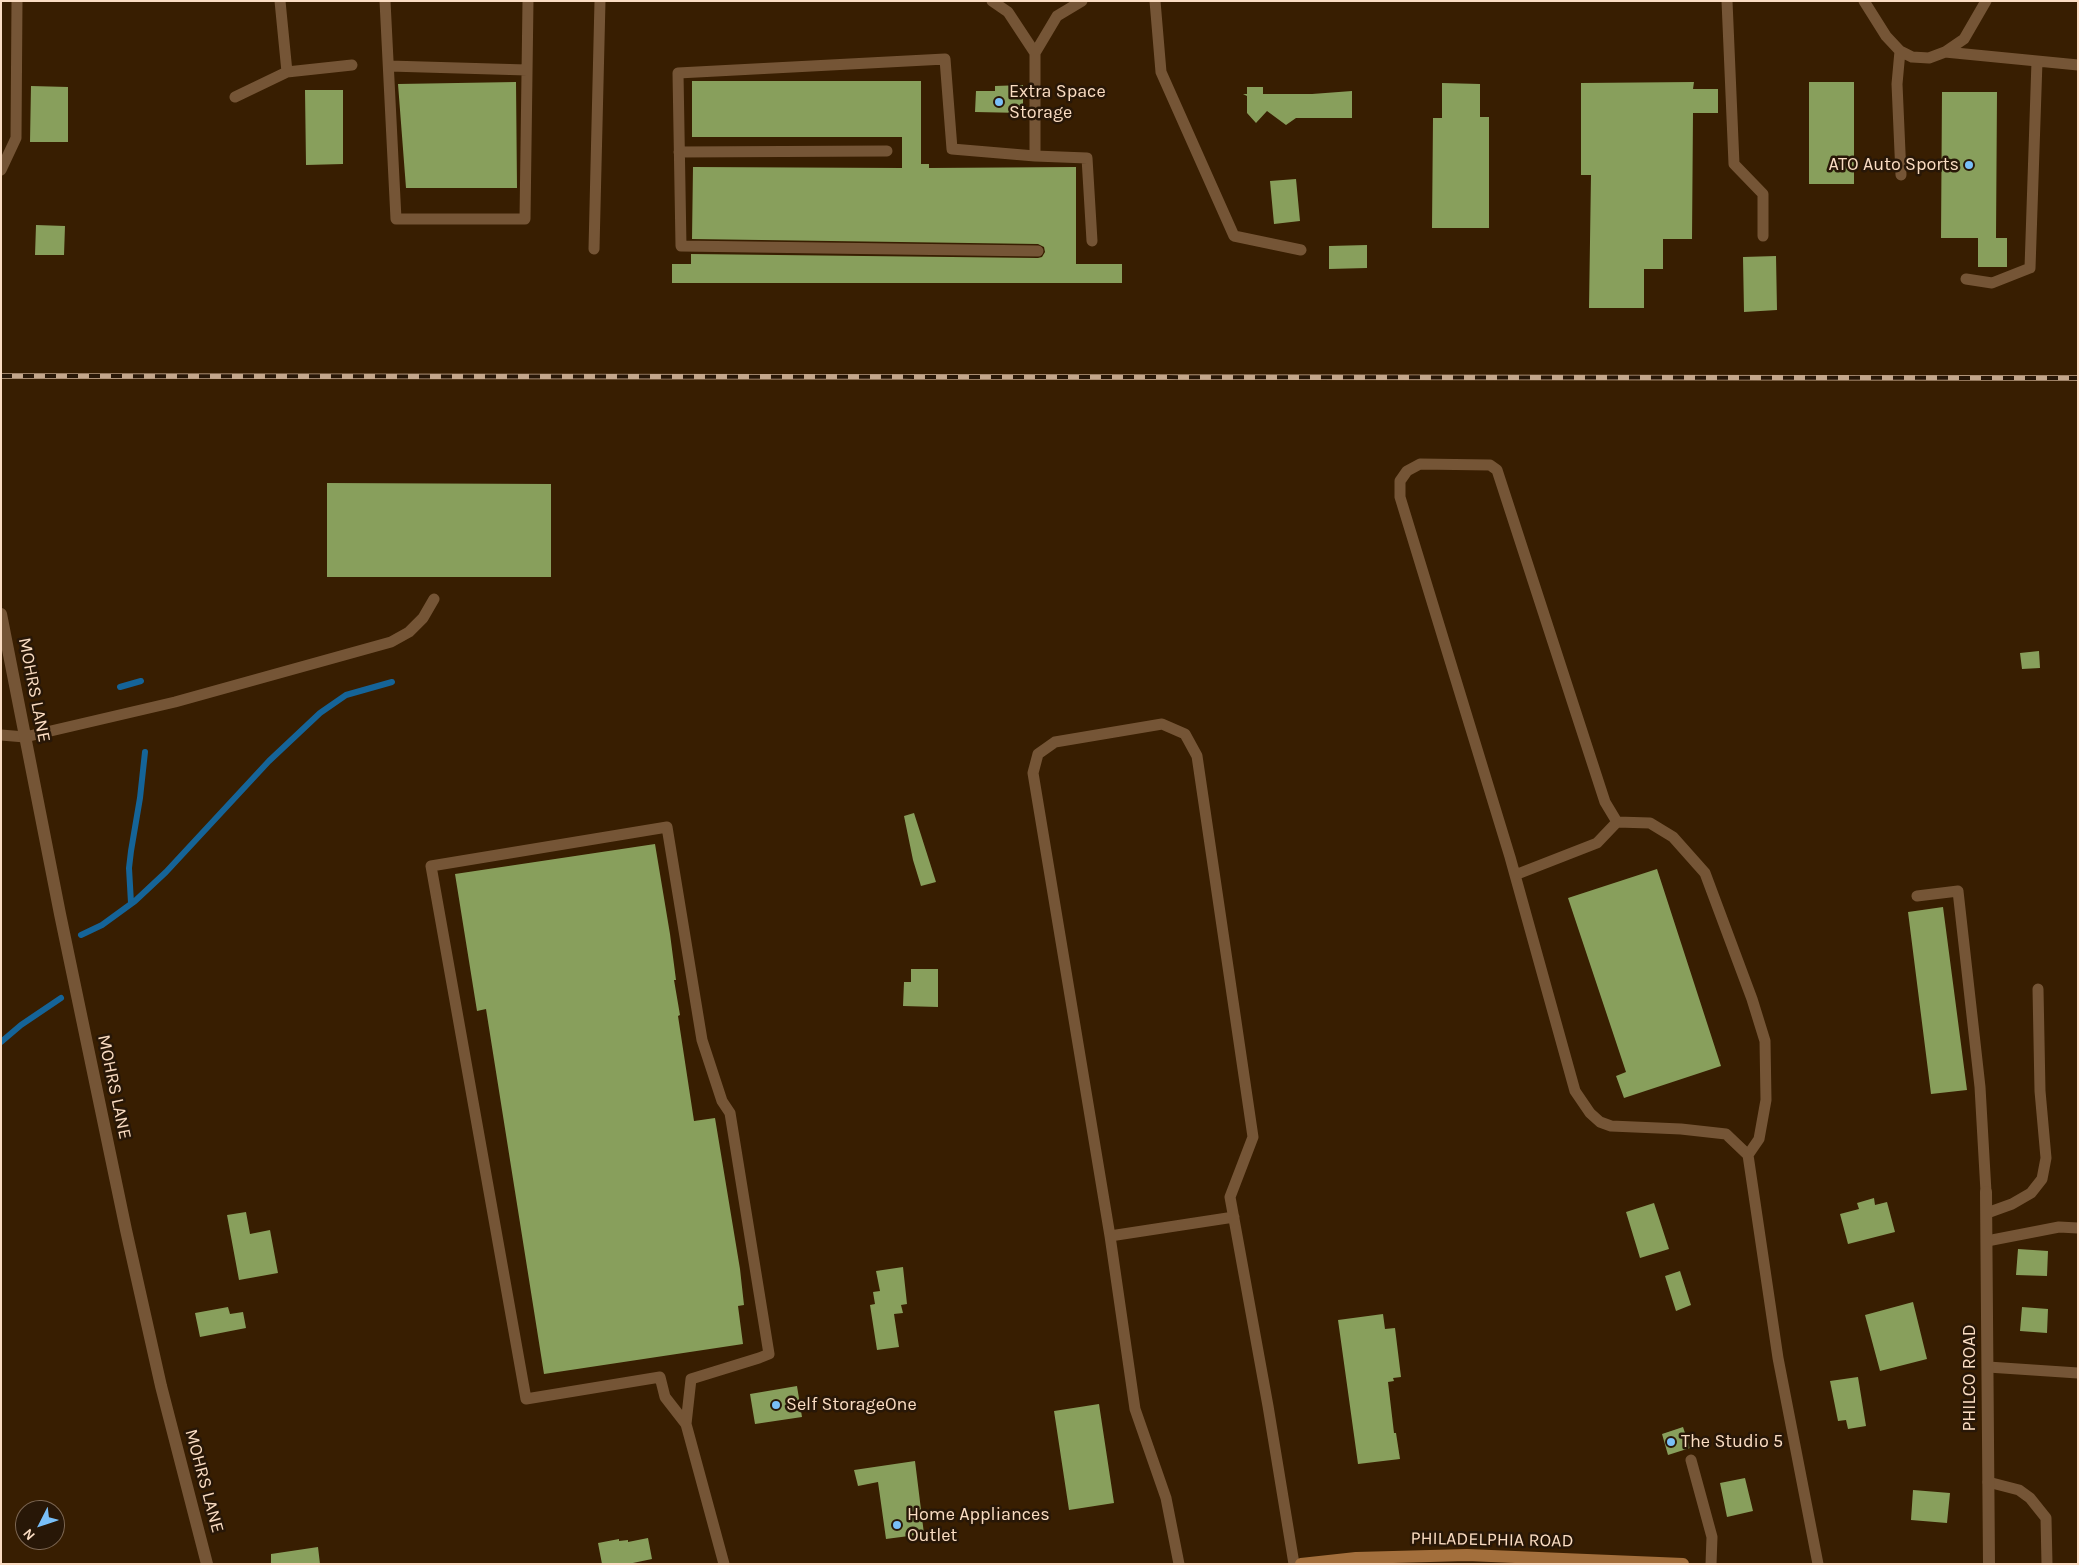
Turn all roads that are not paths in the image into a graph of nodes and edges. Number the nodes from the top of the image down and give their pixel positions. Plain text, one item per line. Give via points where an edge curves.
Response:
1 (17, 1) edge
2 (280, 1) edge
3 (385, 1) edge
4 (528, 1) edge
5 (600, 1) edge
6 (992, 1) edge
7 (1082, 1) edge
8 (1155, 1) edge
9 (1727, 1) edge
10 (1864, 1) edge
11 (1986, 1) edge
12 (1900, 51) junction
13 (1945, 52) junction
14 (1035, 53) junction
15 (2037, 61) junction
16 (352, 65) dead end
17 (2078, 65) edge
18 (388, 66) junction
19 (527, 70) junction
20 (287, 72) junction
21 (235, 97) dead end
22 (887, 151) dead end
23 (679, 152) junction
24 (1034, 156) junction
25 (1, 170) edge
26 (1901, 175) dead end
27 (1763, 236) dead end
28 (1092, 241) dead end
29 (594, 249) dead end
30 (1301, 250) dead end
31 (1038, 251) dead end
32 (1966, 279) dead end
33 (434, 599) dead end
34 (1, 614) edge
35 (1, 735) edge
36 (25, 738) junction
37 (1617, 822) junction
38 (1515, 875) junction
39 (1916, 896) dead end
40 (2038, 990) dead end
41 (1748, 1155) junction
42 (1986, 1192) joint
43 (1987, 1213) junction
44 (1234, 1217) junction
45 (2078, 1228) edge
46 (1110, 1236) junction
47 (1987, 1241) junction
48 (1988, 1368) junction
49 (2078, 1373) edge
50 (686, 1424) junction
51 (1691, 1460) dead end
52 (1988, 1482) junction
53 (1424, 1560) edge
54 (1321, 1563) edge
55 (207, 1564) edge
56 (724, 1564) edge
57 (1179, 1564) edge
58 (1294, 1564) edge
59 (1301, 1564) edge
60 (1683, 1564) edge
61 (1710, 1564) edge
62 (1818, 1564) edge
63 (1989, 1564) edge
64 (2047, 1564) edge

1 - 25 lane via 16,138
2 - 20 lane
3 - 18 lane
4 - 19 lane
5 - 29 lane
6 - 14 lane via 1008,12
7 - 14 lane via 1057,16
8 - 30 lane via 1161,72 1234,236
9 - 27 lane via 1734,164 1763,194
10 - 12 lane via 1886,36
11 - 13 lane via 1964,39
12 - 13 lane via 1912,57 1929,58
12 - 26 lane via 1897,84
13 - 15 lane
14 - 24 lane
15 - 17 lane
15 - 32 lane via 2030,268 1992,283
16 - 20 lane
18 - 19 lane
18 - 19 lane via 396,219 525,219
20 - 21 lane
22 - 23 lane
23 - 24 lane via 678,73 945,59 952,149
23 - 31 lane via 681,246
24 - 28 lane via 1087,158
33 - 36 lane via 423,618 409,632 391,642 175,702
34 - 36 street, MOHRS LANE
35 - 36 lane
36 - 55 street, MOHRS LANE via 130,1248 161,1386
37 - 38 lane via 1597,843
37 - 38 lane via 1605,802 1497,470 1490,465 1420,464 1406,471 1400,481 1400,497
37 - 41 lane via 1650,823 1673,837 1705,873 1765,1041 1766,1100 1759,1139
38 - 41 lane via 1575,1091 1590,1113 1611,1126 1726,1134
39 - 42 lane via 1958,891 1980,1087
40 - 43 lane via 2040,1092 2046,1158 2042,1179 2031,1193
41 - 62 lane via 1778,1358
42 - 43 street, PHILCO ROAD
43 - 47 street, PHILCO ROAD
44 - 46 lane
44 - 46 lane via 1230,1196 1254,1137 1198,756 1185,734 1162,724 1055,742 1038,754 1033,772
44 - 58 lane
45 - 47 lane via 2059,1227
46 - 57 lane via 1135,1409 1166,1498
47 - 48 street, PHILCO ROAD
48 - 49 lane
48 - 52 street, PHILCO ROAD
50 - 50 lane via 692,1379 769,1354 730,1113 722,1101 702,1040 667,827 431,866 526,1399 660,1377 665,1397
50 - 56 lane
51 - 61 lane via 1712,1537
52 - 63 street, PHILCO ROAD
52 - 64 lane via 2019,1490 2046,1518
53 - 54 main road, PHILADELPHIA ROAD via 1356,1558
53 - 60 main road, PHILADELPHIA ROAD via 1466,1555
54 - 59 main road, PHILADELPHIA ROAD

